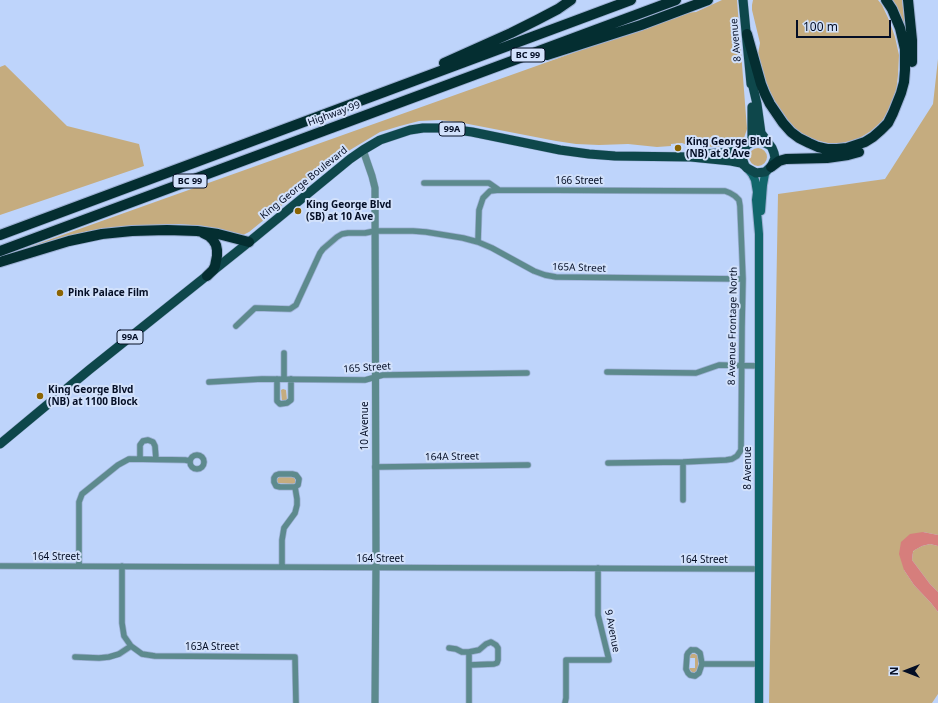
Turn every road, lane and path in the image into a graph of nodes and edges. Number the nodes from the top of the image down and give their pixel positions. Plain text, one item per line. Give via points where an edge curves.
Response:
1 (571, 0) edge
2 (631, 0) edge
3 (676, 0) edge
4 (708, 0) edge
5 (744, 0) edge
6 (886, 0) edge
7 (908, 0) edge
8 (747, 34) junction
9 (751, 78) junction
10 (380, 110) junction
11 (327, 113) junction
12 (752, 142) junction
13 (769, 144) junction
14 (744, 149) junction
15 (363, 150) junction
16 (691, 156) junction
17 (746, 167) junction
18 (770, 168) junction
19 (424, 183) dead end
20 (499, 190) junction
21 (735, 196) joint
22 (185, 230) junction
23 (374, 231) junction
24 (759, 234) junction
25 (0, 235) edge
26 (249, 242) junction
27 (478, 242) junction
28 (0, 251) edge
29 (0, 262) edge
30 (207, 276) junction
31 (743, 279) junction
32 (236, 326) dead end
33 (284, 353) dead end
34 (741, 366) junction
35 (760, 366) junction
36 (607, 372) dead end
37 (527, 373) dead end
38 (375, 378) junction
39 (277, 379) junction
40 (284, 379) junction
41 (291, 379) junction
42 (209, 382) dead end
43 (0, 444) edge
44 (140, 459) junction
45 (156, 459) junction
46 (190, 461) dead end
47 (683, 462) junction
48 (608, 463) dead end
49 (528, 464) dead end
50 (376, 467) junction
51 (295, 487) dead end
52 (683, 500) dead end
53 (0, 566) edge
54 (79, 566) junction
55 (122, 566) junction
56 (282, 567) junction
57 (376, 568) junction
58 (598, 568) junction
59 (759, 569) junction
60 (132, 646) junction
61 (449, 648) dead end
62 (469, 652) junction
63 (75, 657) dead end
64 (702, 664) dead end
65 (759, 664) junction
66 (469, 665) junction
67 (296, 703) edge
68 (375, 703) edge
69 (469, 703) edge
70 (565, 703) edge
71 (759, 703) edge

1 - 11 highway via 548,15 511,33
2 - 11 highway, Highway 99 / BC 99
3 - 10 highway, Highway 99 / BC 99
4 - 10 highway via 616,33
5 - 8 main road, 8 Avenue
6 - 8 highway via 900,28 905,48 904,82 888,122 873,137 847,148 818,147 795,135 783,123 765,94
7 - 18 highway via 912,40 911,77 908,95 893,127 878,142 858,152 832,157 786,159 778,161
8 - 9 main road, 8 Avenue
9 - 12 main road, 8 Avenue
9 - 13 main road, 8 Avenue via 761,133
10 - 28 highway, Highway 99 / BC 99
11 - 25 highway, Highway 99 / BC 99
12 - 13 main road via 761,141
12 - 14 main road
13 - 18 main road via 775,158
14 - 16 main road, King George Boulevard / 99A
14 - 17 main road via 742,158
15 - 16 main road, King George Boulevard / 99A via 395,134 423,128 443,128 589,154
15 - 23 street, 10 Avenue via 374,188
15 - 26 main road, King George Boulevard / 99A
16 - 17 main road, King George Boulevard / 99A via 731,161
17 - 18 main road via 756,173
17 - 24 main road, 8 Avenue via 755,180
18 - 24 main road, 8 Avenue via 765,174 763,185
19 - 20 street, 166 Street via 489,183
20 - 21 street, 166 Street via 725,191
20 - 27 street via 490,191 483,198 479,210
21 - 31 street, 8 Avenue Frontage North via 740,206
22 - 26 highway via 207,232
22 - 29 highway via 132,231 86,237
22 - 30 highway via 205,234 216,245 216,261
23 - 27 street, 165A Street via 426,232
23 - 32 street, 165A Street via 342,234 320,252 296,305 290,309 255,308
23 - 38 street, 10 Avenue
24 - 35 main road, 8 Avenue
26 - 30 main road, King George Boulevard / 99A
27 - 31 street, 165A Street via 534,271 556,277
30 - 43 main road, King George Boulevard / 99A
31 - 34 street, 8 Avenue Frontage North
33 - 40 street
34 - 35 street
34 - 36 street via 719,365 696,373
34 - 47 street, 8 Avenue Frontage North via 741,450 732,459
35 - 59 main road, 8 Avenue
37 - 38 street, 165 Street
38 - 41 street, 165 Street
38 - 50 street, 10 Avenue
39 - 40 street, 165 Street
39 - 41 street via 277,401 280,404 287,404 291,400
39 - 42 street, 165 Street
40 - 41 street, 165 Street
44 - 45 street
44 - 45 street via 140,446 148,440 155,446
44 - 54 street via 129,459 118,465 82,494 79,502
45 - 46 street
47 - 48 street
47 - 52 street
49 - 50 street, 164A Street
50 - 57 street, 10 Avenue
51 - 56 street via 297,505 295,513 284,528
53 - 54 street, 164 Street
54 - 55 street, 164 Street
55 - 56 street, 164 Street
55 - 60 street via 122,623 124,636
56 - 57 street, 164 Street
57 - 58 street, 164 Street
57 - 68 street, 10 Avenue
58 - 59 street, 164 Street
58 - 70 street, 9 Avenue via 598,614 609,660 566,660
59 - 65 main road, 8 Avenue
60 - 63 street via 109,657
60 - 67 street, 163A Street via 142,654 155,656 295,657
61 - 62 street
62 - 66 street
62 - 66 street via 479,650 491,642 498,648 497,663
64 - 65 street
65 - 71 main road, 8 Avenue
66 - 69 street

